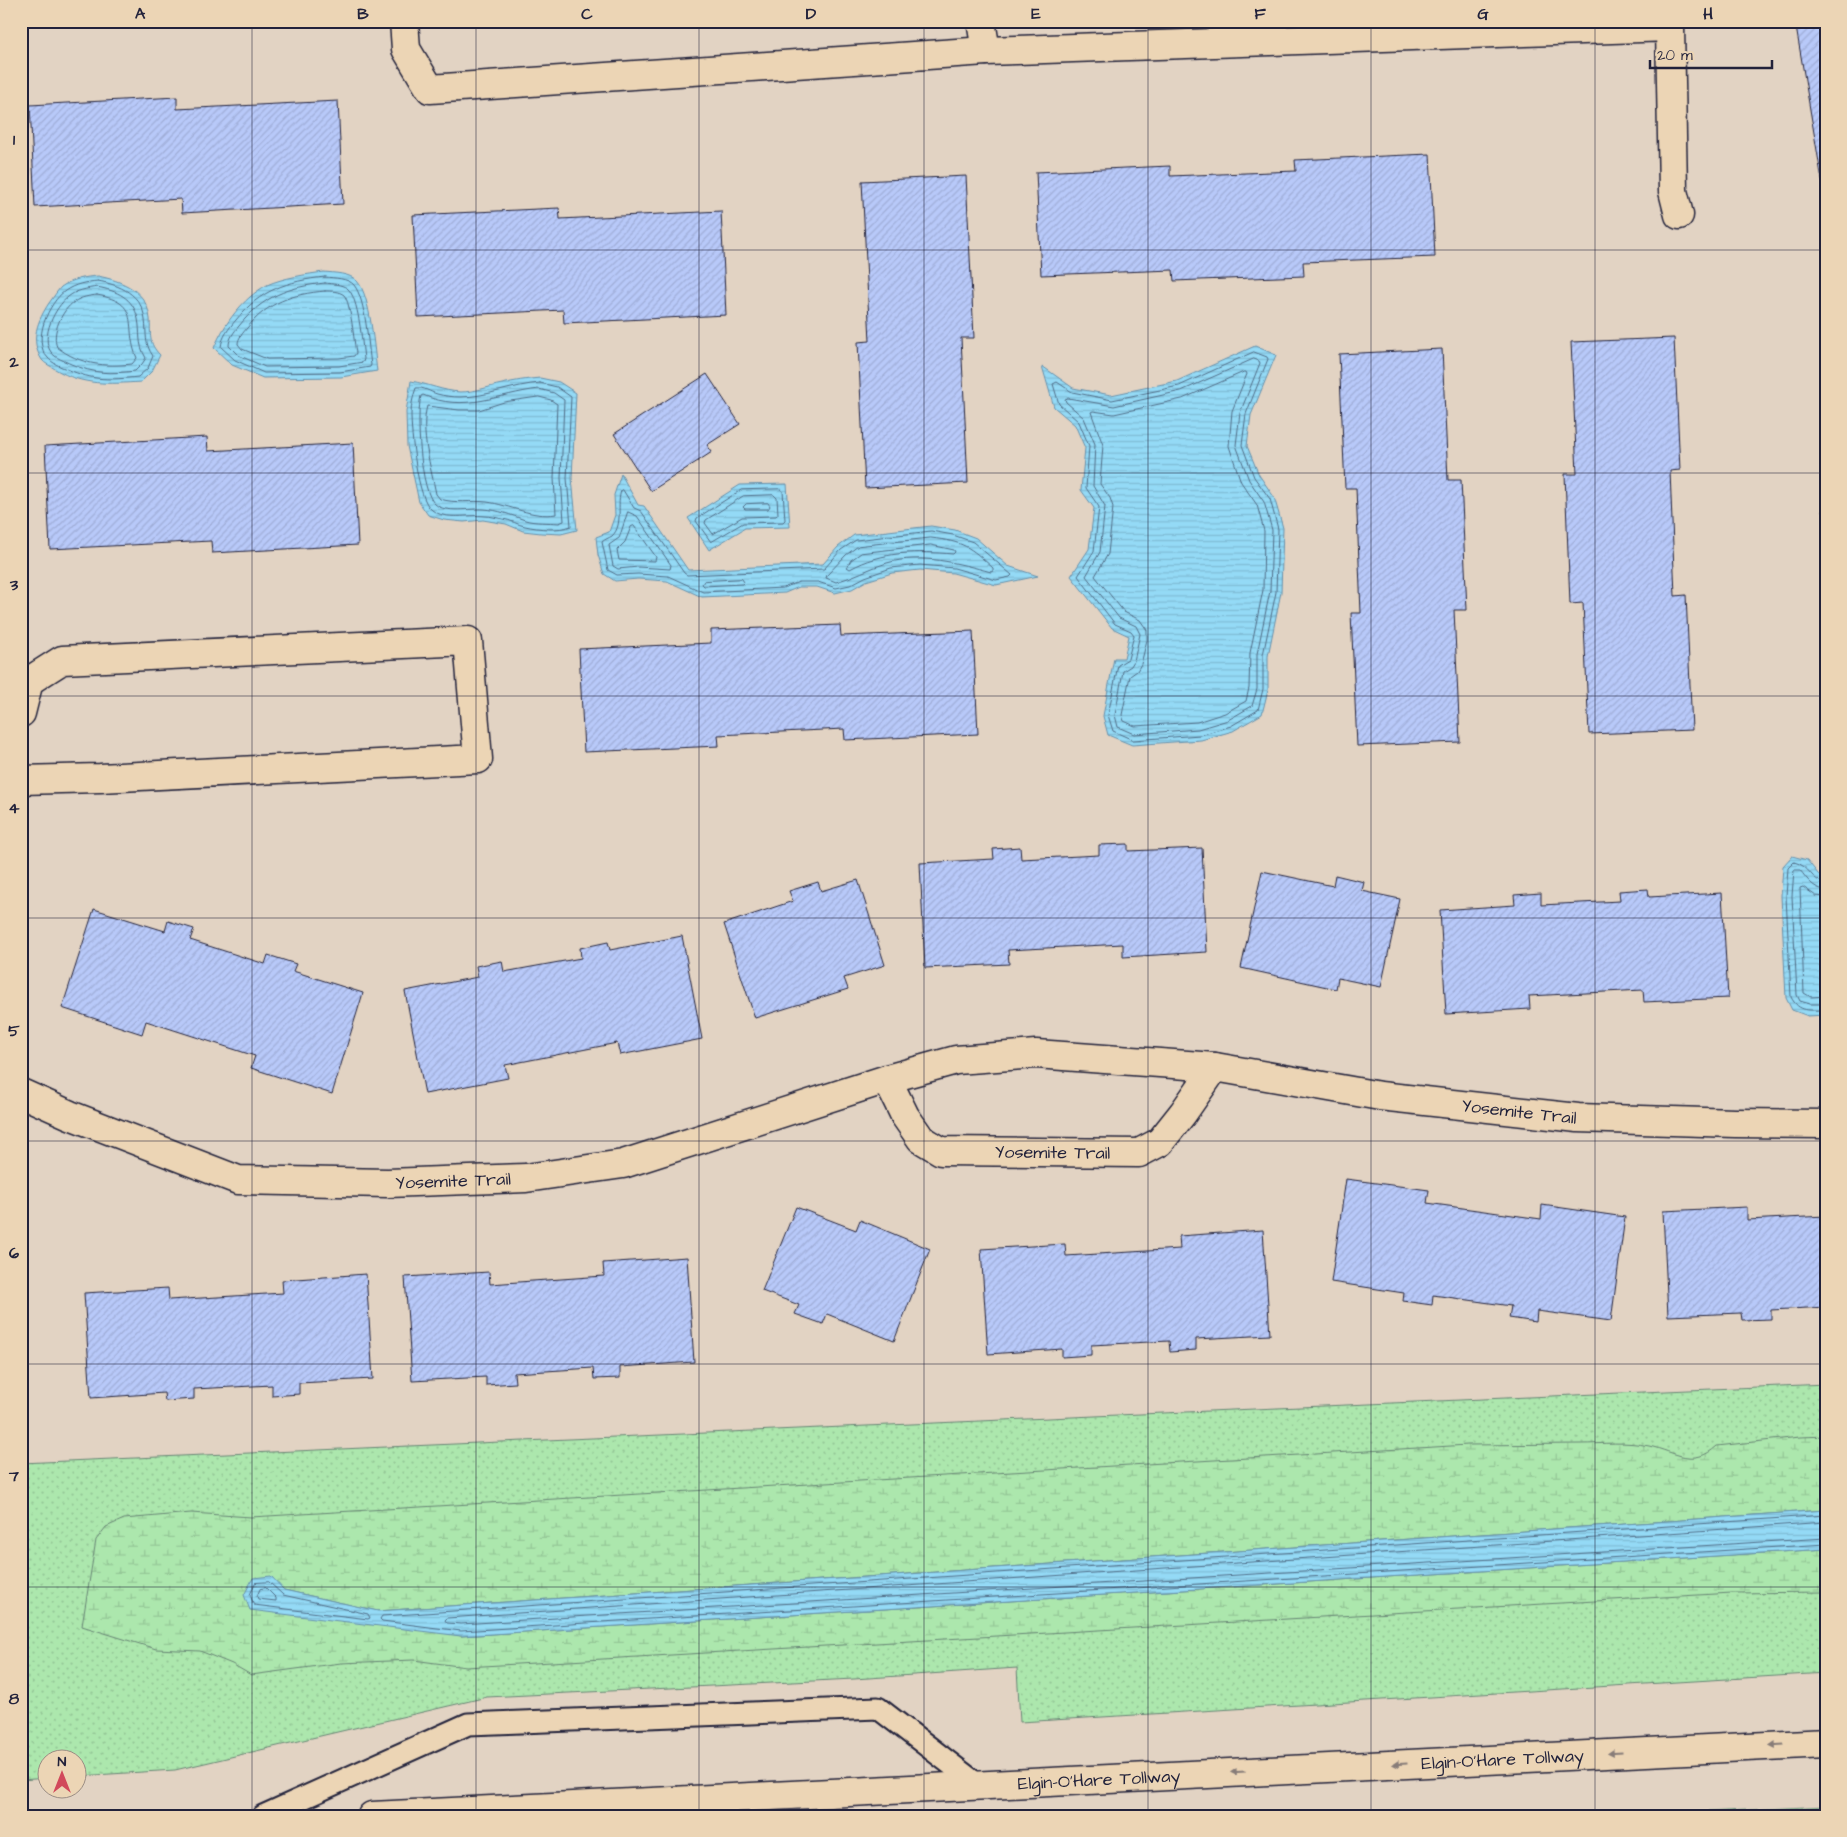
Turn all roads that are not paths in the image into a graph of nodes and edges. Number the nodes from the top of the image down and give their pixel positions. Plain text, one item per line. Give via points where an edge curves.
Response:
1 (404, 21) edge
2 (981, 21) edge
3 (986, 51) junction
4 (1679, 215) dead end
5 (21, 713) edge
6 (21, 780) edge
7 (1215, 1067) junction
8 (887, 1079) junction
9 (21, 1093) edge
10 (1826, 1124) edge
11 (1826, 1742) edge
12 (978, 1785) junction
13 (263, 1816) edge
14 (372, 1816) edge

1 - 3 main road via 406,48 430,89
2 - 3 main road
3 - 4 main road via 1670,27 1673,191
5 - 6 main road via 29,681 62,660 468,641 478,759
7 - 8 main road, Yosemite Trail via 1036,1054 956,1060
7 - 8 main road, Yosemite Trail via 1160,1142 1139,1152 942,1151 921,1139 905,1116
7 - 10 main road, Yosemite Trail via 1380,1096 1578,1118
8 - 9 main road, Yosemite Trail via 623,1164 526,1178 388,1183 238,1180
11 -> 12 main road, Elgin-O'Hare Tollway
12 - 13 lane via 878,1708 468,1724
12 - 14 main road, Elgin-O'Hare Tollway

